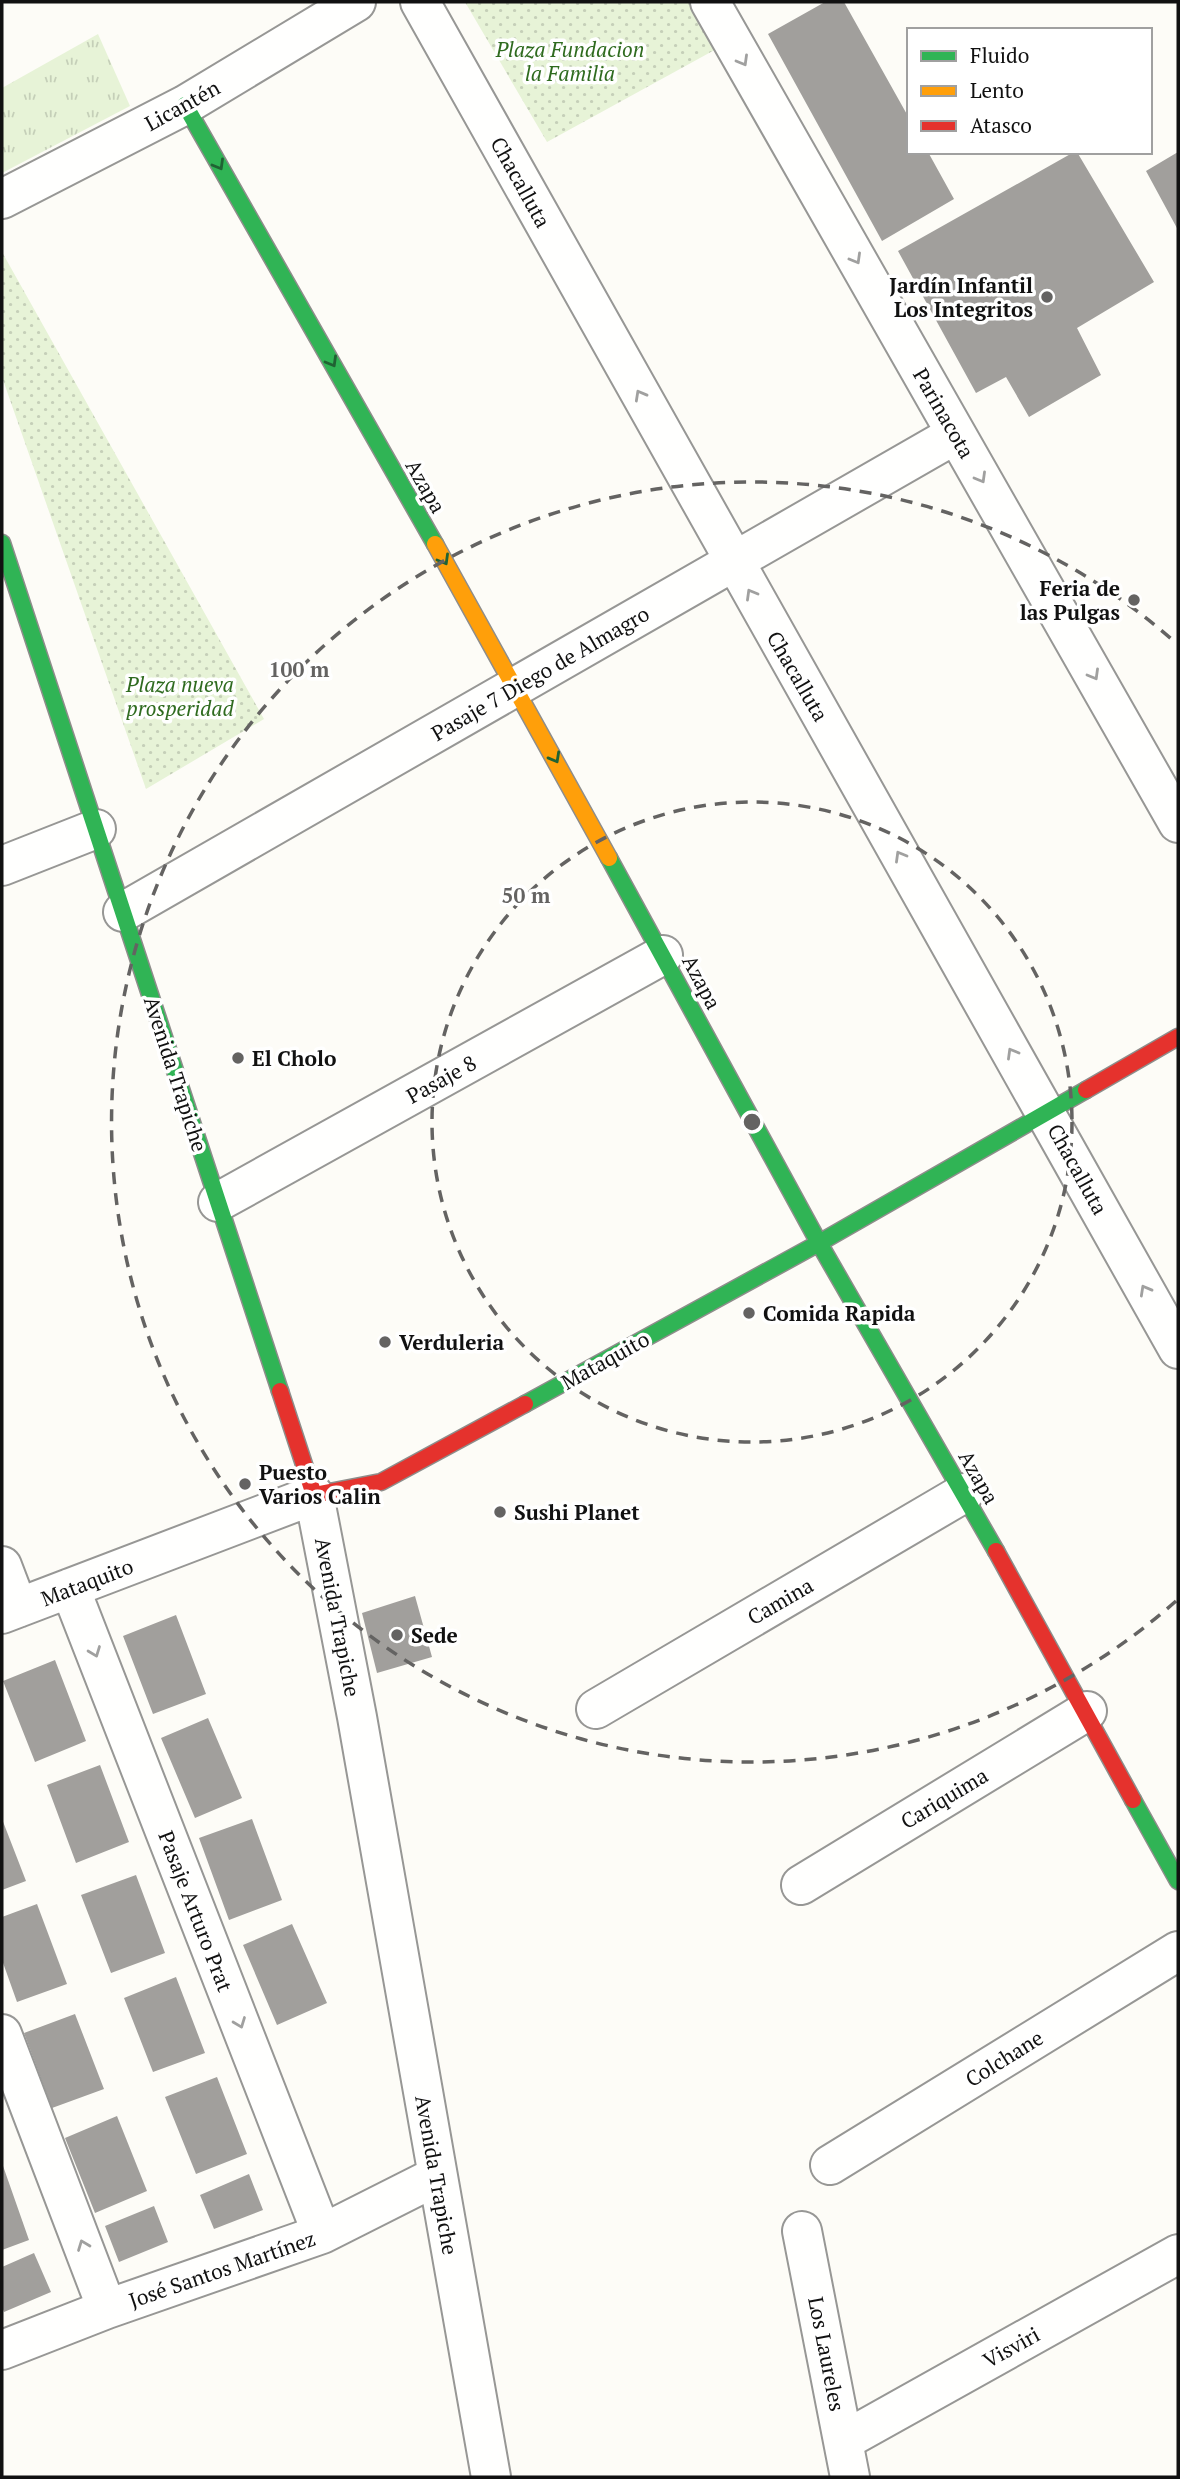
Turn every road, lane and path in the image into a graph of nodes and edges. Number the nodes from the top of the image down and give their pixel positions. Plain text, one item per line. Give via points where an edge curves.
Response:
1 (356, 2) edge
2 (420, 2) edge
3 (710, 2) edge
4 (185, 105) junction
5 (2, 199) edge
6 (956, 434) junction
7 (2, 543) edge
8 (733, 562) junction
9 (516, 687) junction
10 (1178, 823) edge
11 (96, 830) junction
12 (2, 866) edge
13 (123, 912) junction
14 (663, 955) junction
15 (1178, 1037) edge
16 (1046, 1113) junction
17 (218, 1202) junction
18 (819, 1243) junction
19 (1178, 1349) edge
20 (964, 1493) junction
21 (314, 1495) junction
22 (2, 1566) edge
23 (70, 1588) junction
24 (10, 1611) edge
25 (596, 1709) dead end
26 (1087, 1712) junction
27 (1178, 1881) edge
28 (801, 1885) dead end
29 (1178, 1951) edge
30 (2, 2034) edge
31 (830, 2165) dead end
32 (437, 2176) junction
33 (802, 2231) dead end
34 (323, 2234) junction
35 (1178, 2254) edge
36 (107, 2309) junction
37 (2, 2350) edge
38 (845, 2440) junction
39 (491, 2477) edge
40 (850, 2477) edge

1 - 4 street, Licantén
8 -> 2 street, Chacalluta
3 -> 6 street, Parinacota
4 - 5 street, Licantén
4 -> 9 street, Azapa
6 - 8 street, Pasaje 7 Diego de Almagro
6 -> 10 street, Parinacota
7 - 11 street, Avenida Trapiche
8 - 9 street, Pasaje 7 Diego de Almagro
16 -> 8 street, Chacalluta
9 - 13 street, Pasaje 7 Diego de Almagro
9 -> 14 street, Azapa
11 - 12 street
11 - 13 street, Avenida Trapiche
13 - 17 street, Avenida Trapiche
14 - 17 street, Pasaje 8
14 - 18 street, Azapa
15 - 16 street, Mataquito
16 - 18 street, Mataquito
19 -> 16 street, Chacalluta
17 - 21 street, Avenida Trapiche
18 - 20 street, Azapa
18 - 21 street, Mataquito via 381,1482
20 - 25 street, Camina
20 - 26 street, Azapa
21 - 23 street, Mataquito
21 - 32 street, Avenida Trapiche
22 - 24 street
23 - 24 street, Mataquito
23 -> 34 street, Pasaje Arturo Prat
26 - 27 street, Azapa
26 - 28 street, Cariquima
29 - 31 street, Colchane
36 -> 30 street
32 - 34 street, José Santos Martínez
32 - 39 street, Avenida Trapiche
33 - 38 street, Los Laureles
34 - 36 street, José Santos Martínez
35 - 38 street, Visviri
36 - 37 street, José Santos Martínez
38 - 40 street, Los Laureles

